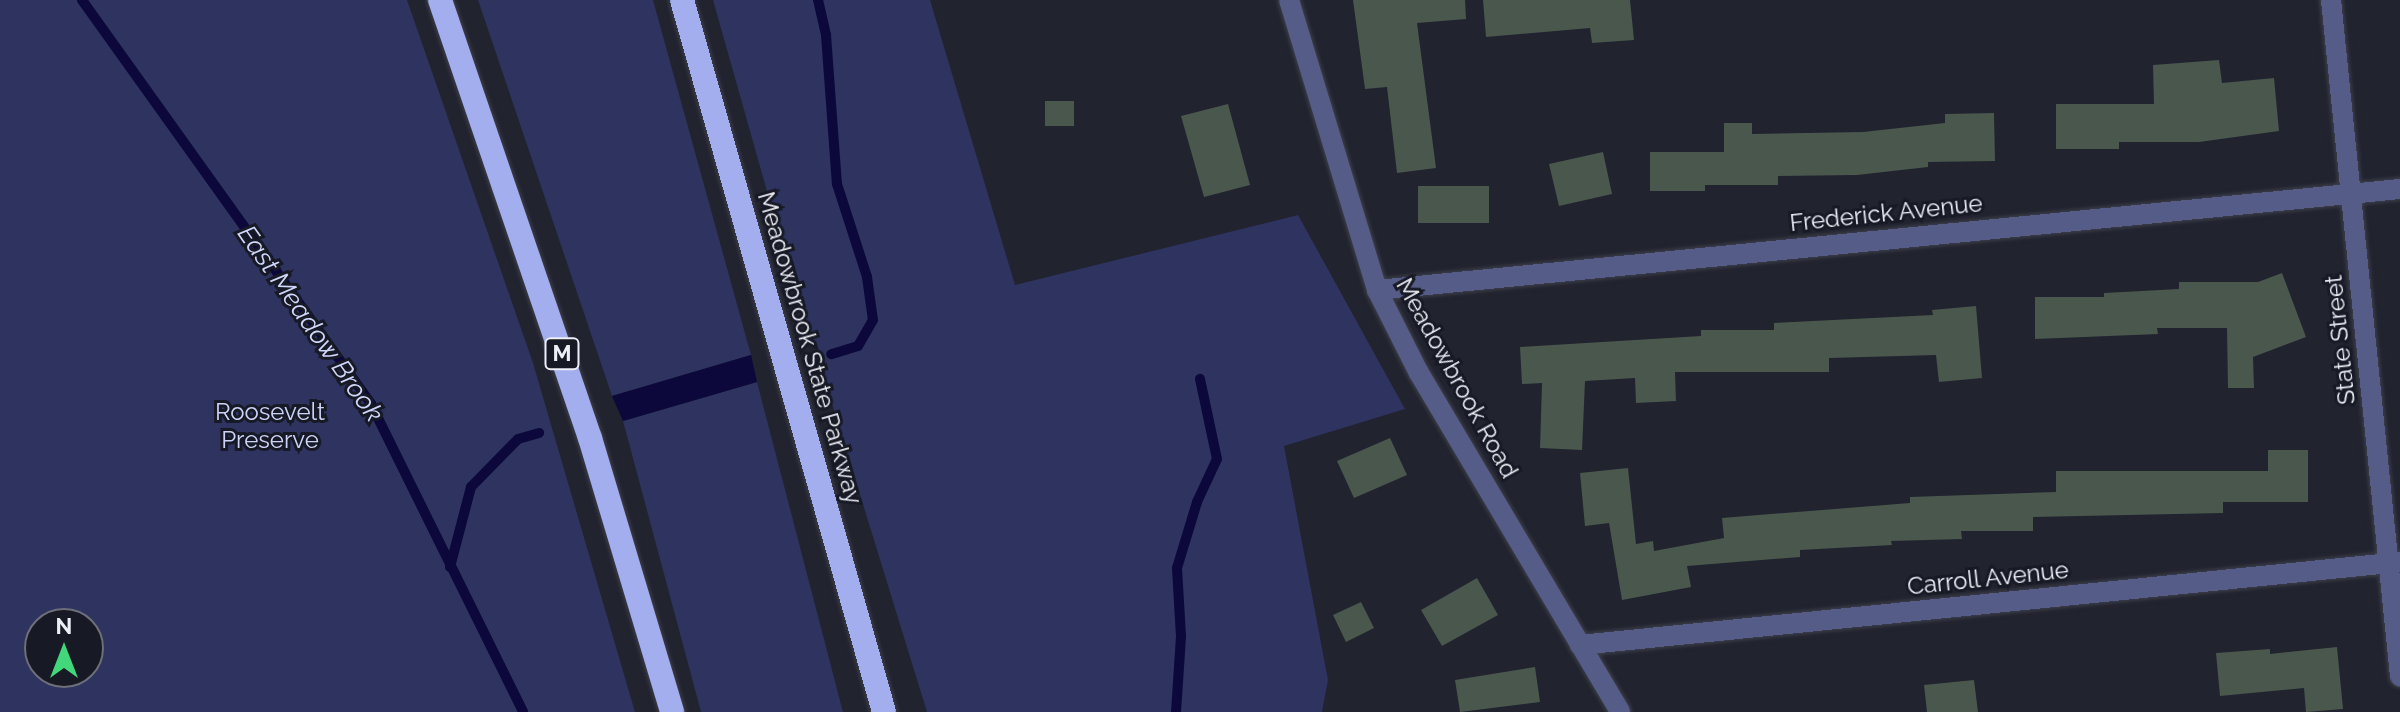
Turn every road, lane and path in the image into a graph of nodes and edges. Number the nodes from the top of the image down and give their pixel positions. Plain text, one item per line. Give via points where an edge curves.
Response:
1 (440, 0) edge
2 (682, 0) edge
3 (1289, 0) edge
4 (2331, 0) edge
5 (2400, 189) edge
6 (2351, 194) junction
7 (1377, 290) junction
8 (2394, 563) edge
9 (1580, 645) junction
10 (2400, 676) edge
11 (672, 712) edge
12 (884, 712) edge
13 (1620, 712) edge

1 - 11 highway, M via 590,438
2 - 12 highway, Meadowbrook State Parkway
3 - 7 street, Meadowbrook Road
4 - 6 street, State Street
5 - 6 street, Frederick Avenue
6 - 7 street, Frederick Avenue
6 - 8 street, State Street
7 - 9 street, Meadowbrook Road via 1419,373
8 - 9 street, Carroll Avenue
8 - 10 street, State Street
9 - 13 street, Meadowbrook Road

